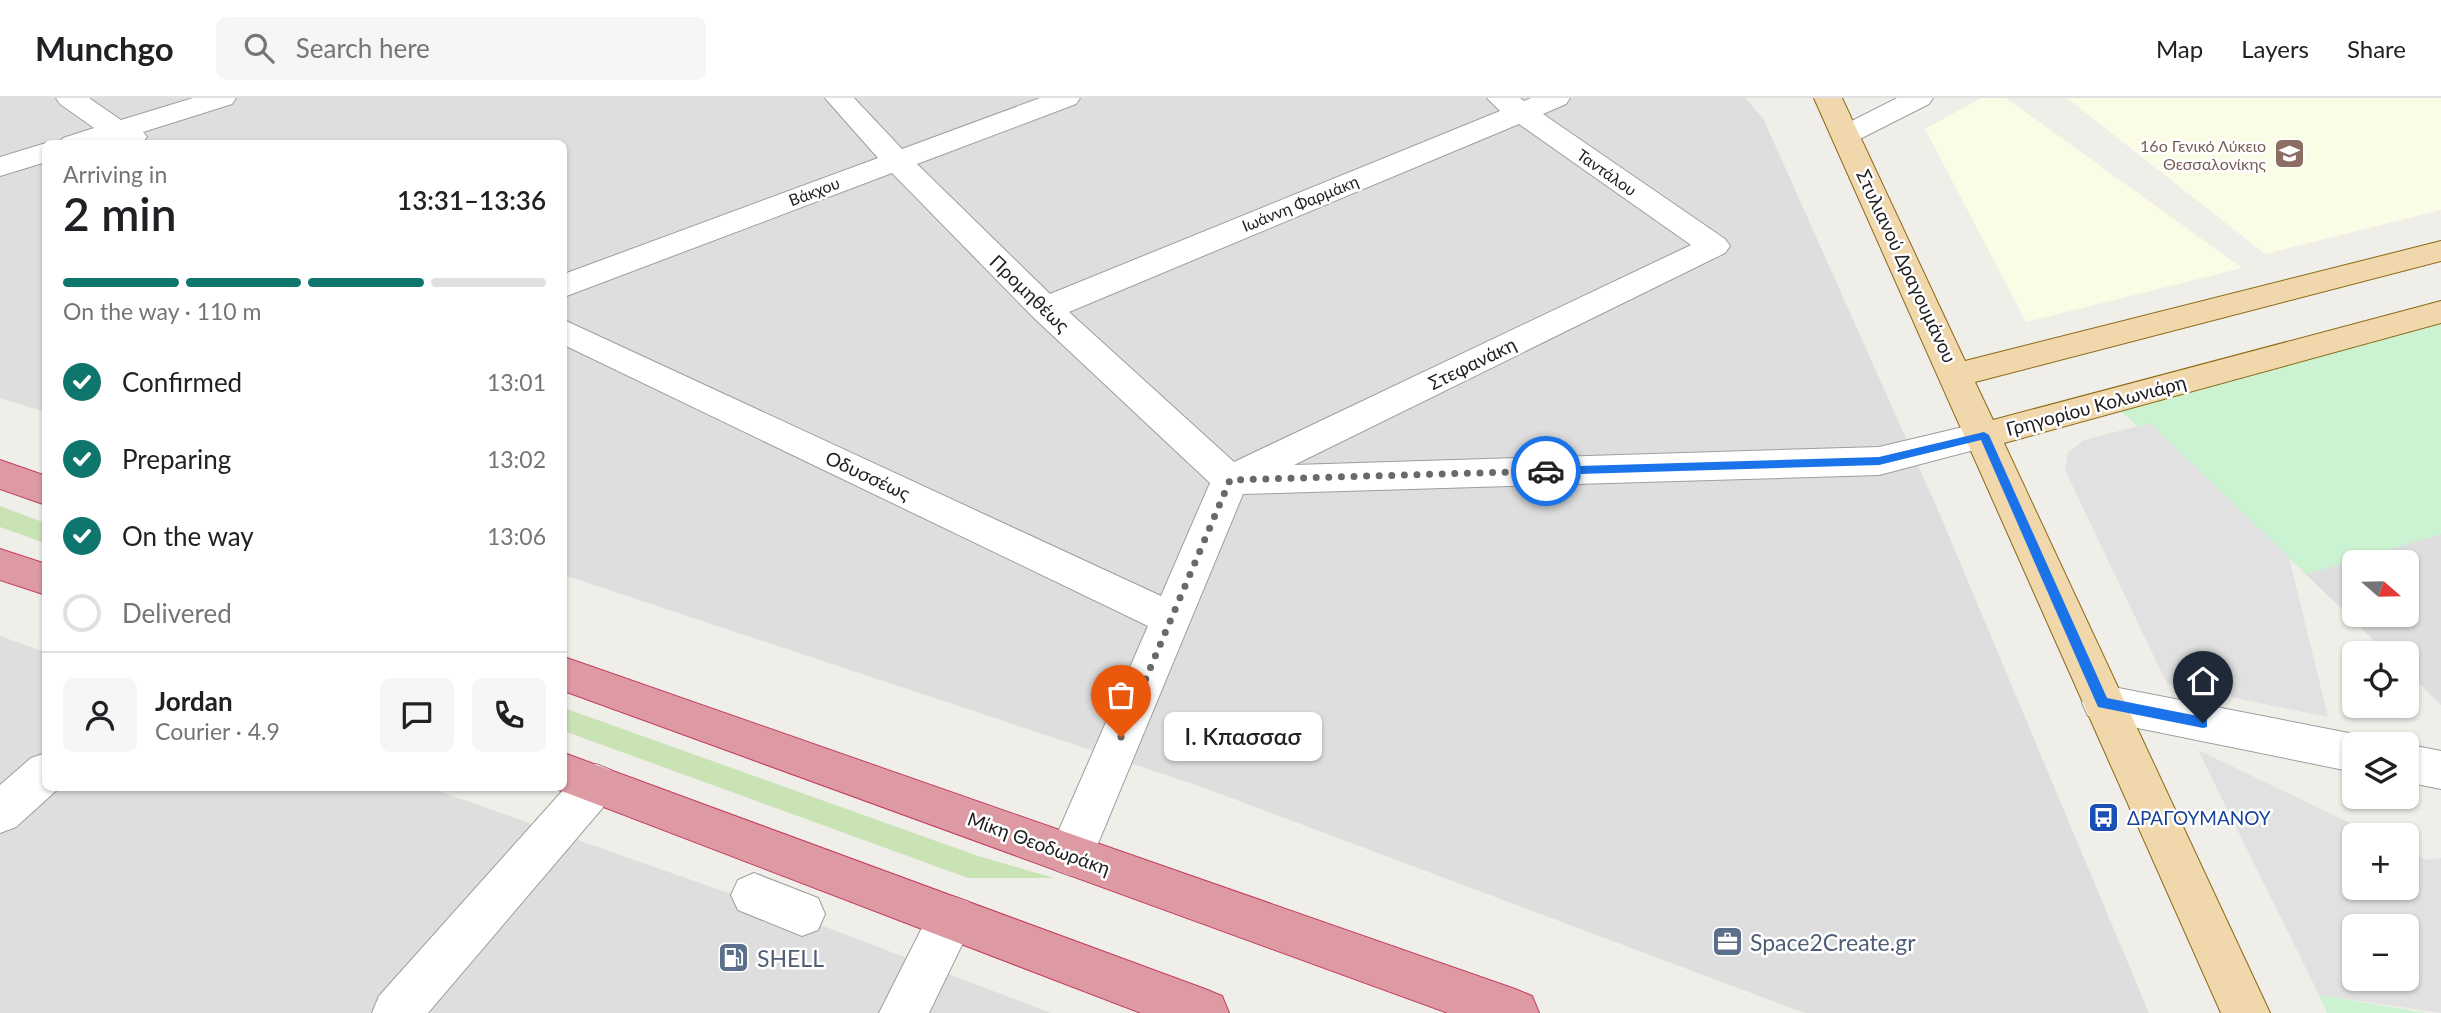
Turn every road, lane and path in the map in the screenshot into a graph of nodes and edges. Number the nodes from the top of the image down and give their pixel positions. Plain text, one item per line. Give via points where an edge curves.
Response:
1 (70, 98) edge
2 (222, 98) edge
3 (839, 98) edge
4 (1066, 98) edge
5 (1556, 98) edge
6 (1828, 98) edge
7 (1919, 98) edge
8 (1510, 105) edge
9 (1001, 110) edge
10 (116, 130) junction
11 (1846, 135) junction
12 (85, 140) edge
13 (138, 140) edge
14 (42, 153) edge
15 (895, 160) junction
16 (0, 167) edge
17 (1714, 246) joint
18 (2441, 251) edge
19 (567, 285) edge
20 (1045, 309) junction
21 (2441, 312) edge
22 (567, 332) edge
23 (1956, 375) junction
24 (1984, 435) junction
25 (0, 474) edge
26 (1230, 480) junction
27 (42, 487) edge
28 (0, 564) edge
29 (42, 579) edge
30 (1172, 619) junction
31 (567, 675) edge
32 (2103, 703) junction
33 (2342, 750) edge
34 (2419, 766) edge
35 (2441, 770) edge
36 (42, 776) edge
37 (580, 778) edge
38 (0, 813) edge
39 (1071, 855) junction
40 (754, 895) dead end
41 (802, 914) dead end
42 (952, 918) junction
43 (396, 1013) edge
44 (903, 1013) edge
45 (1205, 1013) edge
46 (1515, 1013) edge
47 (2246, 1013) edge

1 - 10 street
2 - 10 street
3 - 15 street, Προμηθέως
4 - 9 street, Βάκχου
5 - 8 street, Ιωάννη Φαρμάκη
6 - 11 main road, Στυλιανού Δραγουμάνου
7 - 11 street
8 - 17 street, Ταντάλου
8 - 20 street, Ιωάννη Φαρμάκη
9 - 15 street, Βάκχου
10 - 12 street
10 - 13 street
11 - 23 main road, Στυλιανού Δραγουμάνου
14 - 16 street
15 - 19 street, Βάκχου
15 - 20 street, Προμηθέως
17 - 26 street, Στεφανάκη
18 - 23 main road
20 - 26 street, Προμηθέως
21 - 24 main road, Γρηγορίου Κολωνιάρη
22 - 30 street, Οδυσσέως
23 - 24 main road, Στυλιανού Δραγουμάνου
24 - 26 street, Γρηγορίου Κολωνιάρη via 1879,461
24 - 32 main road, Στυλιανού Δραγουμάνου
25 - 27 highway
26 - 30 street
28 - 29 highway
30 - 39 street
31 - 39 highway, Μίκη Θεοδωράκη
32 - 33 street
32 - 47 main road, Στυλιανού Δραγουμάνου
34 - 35 street
36 - 38 street
37 - 42 highway
37 - 43 street
39 - 46 highway, Μίκη Θεοδωράκη
40 - 41 street
42 - 44 street
42 - 45 highway

